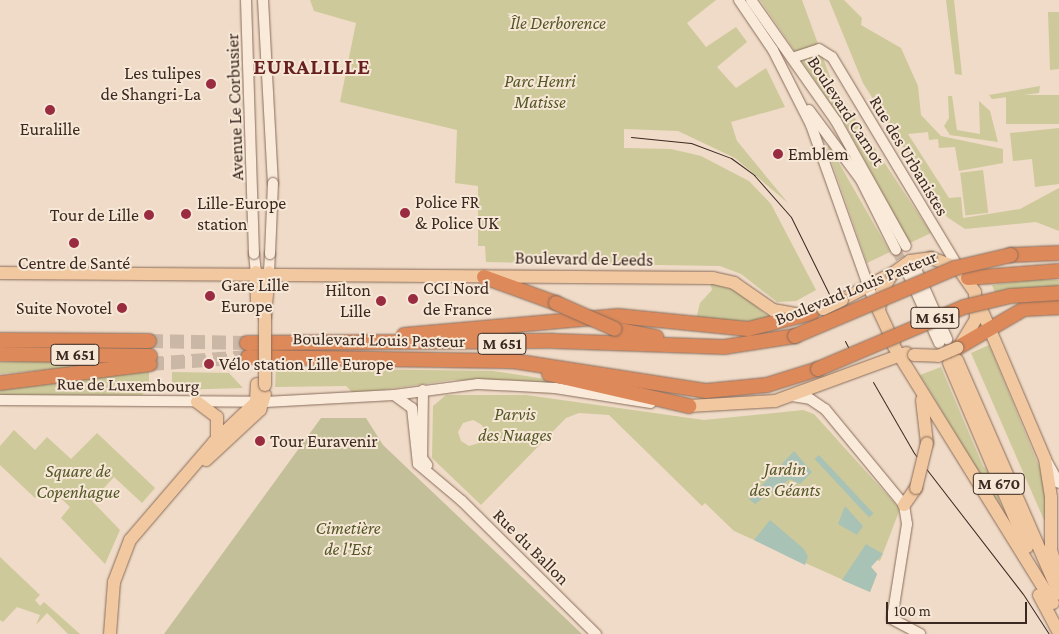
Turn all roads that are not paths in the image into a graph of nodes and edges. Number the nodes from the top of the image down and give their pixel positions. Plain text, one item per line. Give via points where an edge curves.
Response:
1 (246, 0) edge
2 (263, 0) edge
3 (739, 0) edge
4 (751, 0) edge
5 (794, 61) junction
6 (794, 91) junction
7 (1059, 253) edge
8 (912, 271) tunnel mouth
9 (1059, 271) edge
10 (0, 272) edge
11 (256, 272) junction
12 (269, 272) junction
13 (892, 274) junction
14 (964, 274) junction
15 (484, 277) junction
16 (867, 289) junction
17 (1059, 293) edge
18 (977, 299) junction
19 (1059, 307) edge
20 (817, 311) junction
21 (261, 316) junction
22 (880, 318) junction
23 (990, 328) junction
24 (973, 334) junction
25 (0, 340) edge
26 (150, 341) tunnel mouth
27 (284, 343) junction
28 (756, 344) junction
29 (950, 350) junction
30 (0, 354) edge
31 (907, 354) junction
32 (412, 359) junction
33 (49, 376) junction
34 (0, 377) edge
35 (0, 383) edge
36 (916, 383) junction
37 (423, 390) junction
38 (394, 395) junction
39 (792, 396) junction
40 (0, 400) edge
41 (197, 402) junction
42 (260, 402) junction
43 (689, 406) junction
44 (217, 440) junction
45 (1045, 459) junction
46 (193, 470) junction
47 (1059, 483) edge
48 (443, 484) junction
49 (984, 490) junction
50 (904, 505) junction
51 (1059, 577) edge
52 (1057, 604) edge
53 (1059, 633) edge
54 (110, 634) edge
55 (596, 634) edge
56 (920, 634) edge

1 - 11 street, Avenue Le Corbusier, bridge
2 - 12 street, Avenue Le Corbusier, bridge via 273,140
3 - 6 street, Boulevard Carnot
4 - 5 street, Boulevard Carnot
5 - 6 street, Boulevard Carnot via 856,154 901,248 861,180
5 - 14 street, Rue des Urbanistes via 819,49 832,57
6 - 16 street, Boulevard Carnot via 823,157
7 - 28 highway, Boulevard Louis Pasteur / M 651, bridge via 1011,255 955,268 796,336
8 - 29 street, M 670
9 - 14 highway
10 - 11 main road, Boulevard de Leeds
11 - 12 main road, Boulevard de Leeds
11 - 21 main road
12 - 15 main road, Boulevard de Leeds
12 - 21 main road
13 - 14 main road, bridge via 916,259 938,259
13 - 16 main road, Boulevard de Leeds
13 - 22 main road via 881,293
14 - 18 main road
15 - 20 main road, Boulevard de Leeds via 713,278 734,283 773,310
15 - 28 highway, bridge via 615,329 686,340
16 - 20 main road, Boulevard de Leeds, bridge
16 - 22 street, Boulevard Carnot
17 - 32 highway, Boulevard Louis Pasteur / M 651, bridge via 1010,296 964,307 818,369 772,384 706,392 539,363
18 - 23 main road, M 670
18 - 24 main road
19 - 23 highway via 1024,309
20 - 27 highway via 748,329 618,316 463,332
21 - 42 main road
22 - 31 main road via 888,337
23 - 24 highway
23 - 45 main road, M 670
24 - 29 highway
25 - 26 highway, M 651
27 - 28 highway, Boulevard Louis Pasteur / M 651
27 - 32 highway, Boulevard Louis Pasteur / M 651 via 247,350
29 - 31 main road, bridge via 938,356
29 - 52 main road, M 670
30 - 33 highway, M 651 via 150,360
31 - 36 main road, M 670
31 - 39 main road
32 - 43 highway via 560,376
33 - 34 highway
33 - 35 highway
36 - 49 main road, M 670
36 - 50 main road, bridge via 928,417 927,443 916,488
37 - 38 street, Rue de Luxembourg
37 - 43 street via 522,385
37 - 48 street, Rue du Ballon via 422,458
38 - 42 street, Rue de Luxembourg
38 - 48 street, Rue du Ballon via 412,408 418,464
39 - 43 main road via 745,405
39 - 50 street via 820,404
40 - 41 street, Rue de Luxembourg
41 - 42 street, Rue de Luxembourg
41 - 44 main road via 218,417
42 - 44 main road
42 - 46 main road via 226,444
44 - 46 main road
45 - 47 street
45 - 51 main road, M 670 via 1051,508 1052,558
46 - 54 main road via 145,520 122,556 114,582
48 - 55 street, Rue du Ballon
49 - 52 main road, M 670
49 - 53 main road
50 - 56 street via 907,524 892,619

